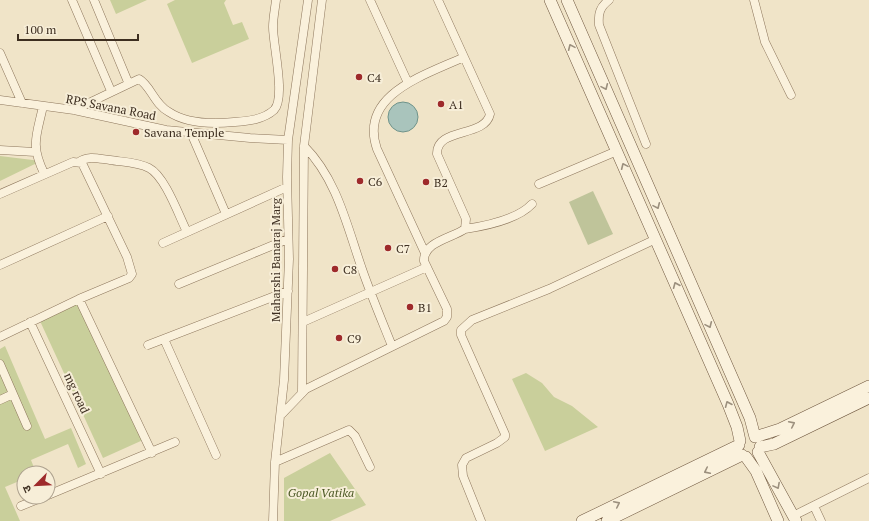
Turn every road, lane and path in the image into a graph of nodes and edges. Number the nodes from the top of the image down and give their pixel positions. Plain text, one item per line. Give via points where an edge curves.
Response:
1 (72, 0) edge
2 (94, 0) edge
3 (276, 0) edge
4 (308, 0) edge
5 (322, 0) edge
6 (370, 0) edge
7 (438, 0) edge
8 (550, 0) edge
9 (567, 0) edge
10 (609, 0) edge
11 (757, 1) edge
12 (0, 53) edge
13 (464, 57) junction
14 (128, 82) junction
15 (408, 83) junction
16 (111, 91) junction
17 (791, 95) dead end
18 (0, 100) edge
19 (22, 103) junction
20 (43, 106) junction
21 (74, 110) junction
22 (191, 133) junction
23 (288, 140) junction
24 (646, 144) dead end
25 (304, 146) junction
26 (0, 150) edge
27 (617, 151) junction
28 (35, 152) junction
29 (79, 162) junction
30 (44, 173) junction
31 (539, 184) dead end
32 (287, 187) junction
33 (0, 194) edge
34 (532, 204) dead end
35 (226, 214) junction
36 (108, 216) junction
37 (465, 229) junction
38 (186, 232) junction
39 (288, 239) junction
40 (656, 239) junction
41 (163, 242) dead end
42 (425, 253) junction
43 (0, 266) edge
44 (427, 266) junction
45 (180, 284) dead end
46 (288, 290) junction
47 (370, 293) junction
48 (80, 299) junction
49 (30, 322) junction
50 (302, 322) junction
51 (0, 337) edge
52 (164, 339) junction
53 (148, 345) dead end
54 (392, 346) junction
55 (0, 364) edge
56 (869, 386) edge
57 (302, 392) junction
58 (13, 394) junction
59 (869, 399) edge
60 (0, 400) edge
61 (282, 414) junction
62 (27, 426) dead end
63 (175, 442) dead end
64 (758, 446) junction
65 (742, 449) junction
66 (152, 454) junction
67 (216, 455) dead end
68 (275, 462) junction
69 (370, 467) dead end
70 (101, 474) junction
71 (869, 478) edge
72 (56, 492) edge
73 (814, 506) junction
74 (794, 518) edge
75 (273, 521) edge
76 (481, 521) edge
77 (582, 521) edge
78 (607, 521) edge
79 (778, 521) edge
80 (822, 521) edge

1 - 16 street
2 - 14 street
3 - 14 street via 273,26 280,98 275,110 267,116 229,123 180,118 159,105 142,80
4 - 23 street, Maharshi Banaraj Marg
5 - 25 street
6 - 15 street
7 - 13 street
27 -> 8 street
9 -> 64 street via 750,418
10 - 24 street via 598,14 599,24
11 - 17 street via 765,42
12 - 19 street
13 - 15 street
13 - 37 street via 488,109 489,120 443,140 437,148 437,154 465,214
14 - 16 street
15 - 42 street via 399,88 379,109 374,122 374,134 377,149
16 - 21 street
18 - 19 street, RPS Savana Road
19 - 20 street, RPS Savana Road
20 - 21 street, RPS Savana Road
20 - 28 street
21 - 22 street, RPS Savana Road
22 - 23 street, RPS Savana Road
22 - 35 street
23 - 32 street, Maharshi Banaraj Marg
25 - 47 street via 316,157 332,185
25 - 50 street
26 - 28 street
27 - 31 street
40 -> 27 street
28 - 30 street
29 - 30 street
29 - 36 street via 83,164
29 - 38 street via 85,159 98,159 139,165 153,170 163,183
30 - 33 street
32 - 35 street
32 - 39 street, Maharshi Banaraj Marg
34 - 37 street via 491,224
35 - 38 street
36 - 43 street
36 - 48 street via 132,274 129,278
37 - 42 street via 430,247
38 - 41 street
39 - 45 street
39 - 46 street, Maharshi Banaraj Marg
65 -> 40 street via 735,422
40 - 76 street via 549,289 472,320 461,330 505,434 497,443 466,458 462,465 463,476
42 - 44 street via 424,261
44 - 47 street
44 - 54 street via 447,309 447,318
46 - 52 street
46 - 61 street, Maharshi Banaraj Marg
47 - 50 street
47 - 54 street
48 - 49 street
48 - 66 street
49 - 51 street
49 - 70 street, mg road
50 - 57 street
52 - 53 street
52 - 67 street
54 - 57 street
55 - 58 street
64 -> 56 street via 780,429
57 - 61 street
58 - 60 street
58 - 62 street
59 - 64 street via 774,444
61 - 68 street, Maharshi Banaraj Marg
63 - 66 street
64 - 65 street via 752,457
64 - 65 street via 747,436
64 -> 74 street
77 -> 65 street
65 -> 78 street
65 - 79 street via 756,471
66 - 70 street
68 - 69 street via 349,430 355,436
68 - 75 street, Maharshi Banaraj Marg
70 - 72 street
71 - 73 street
73 - 74 street
73 - 80 street

